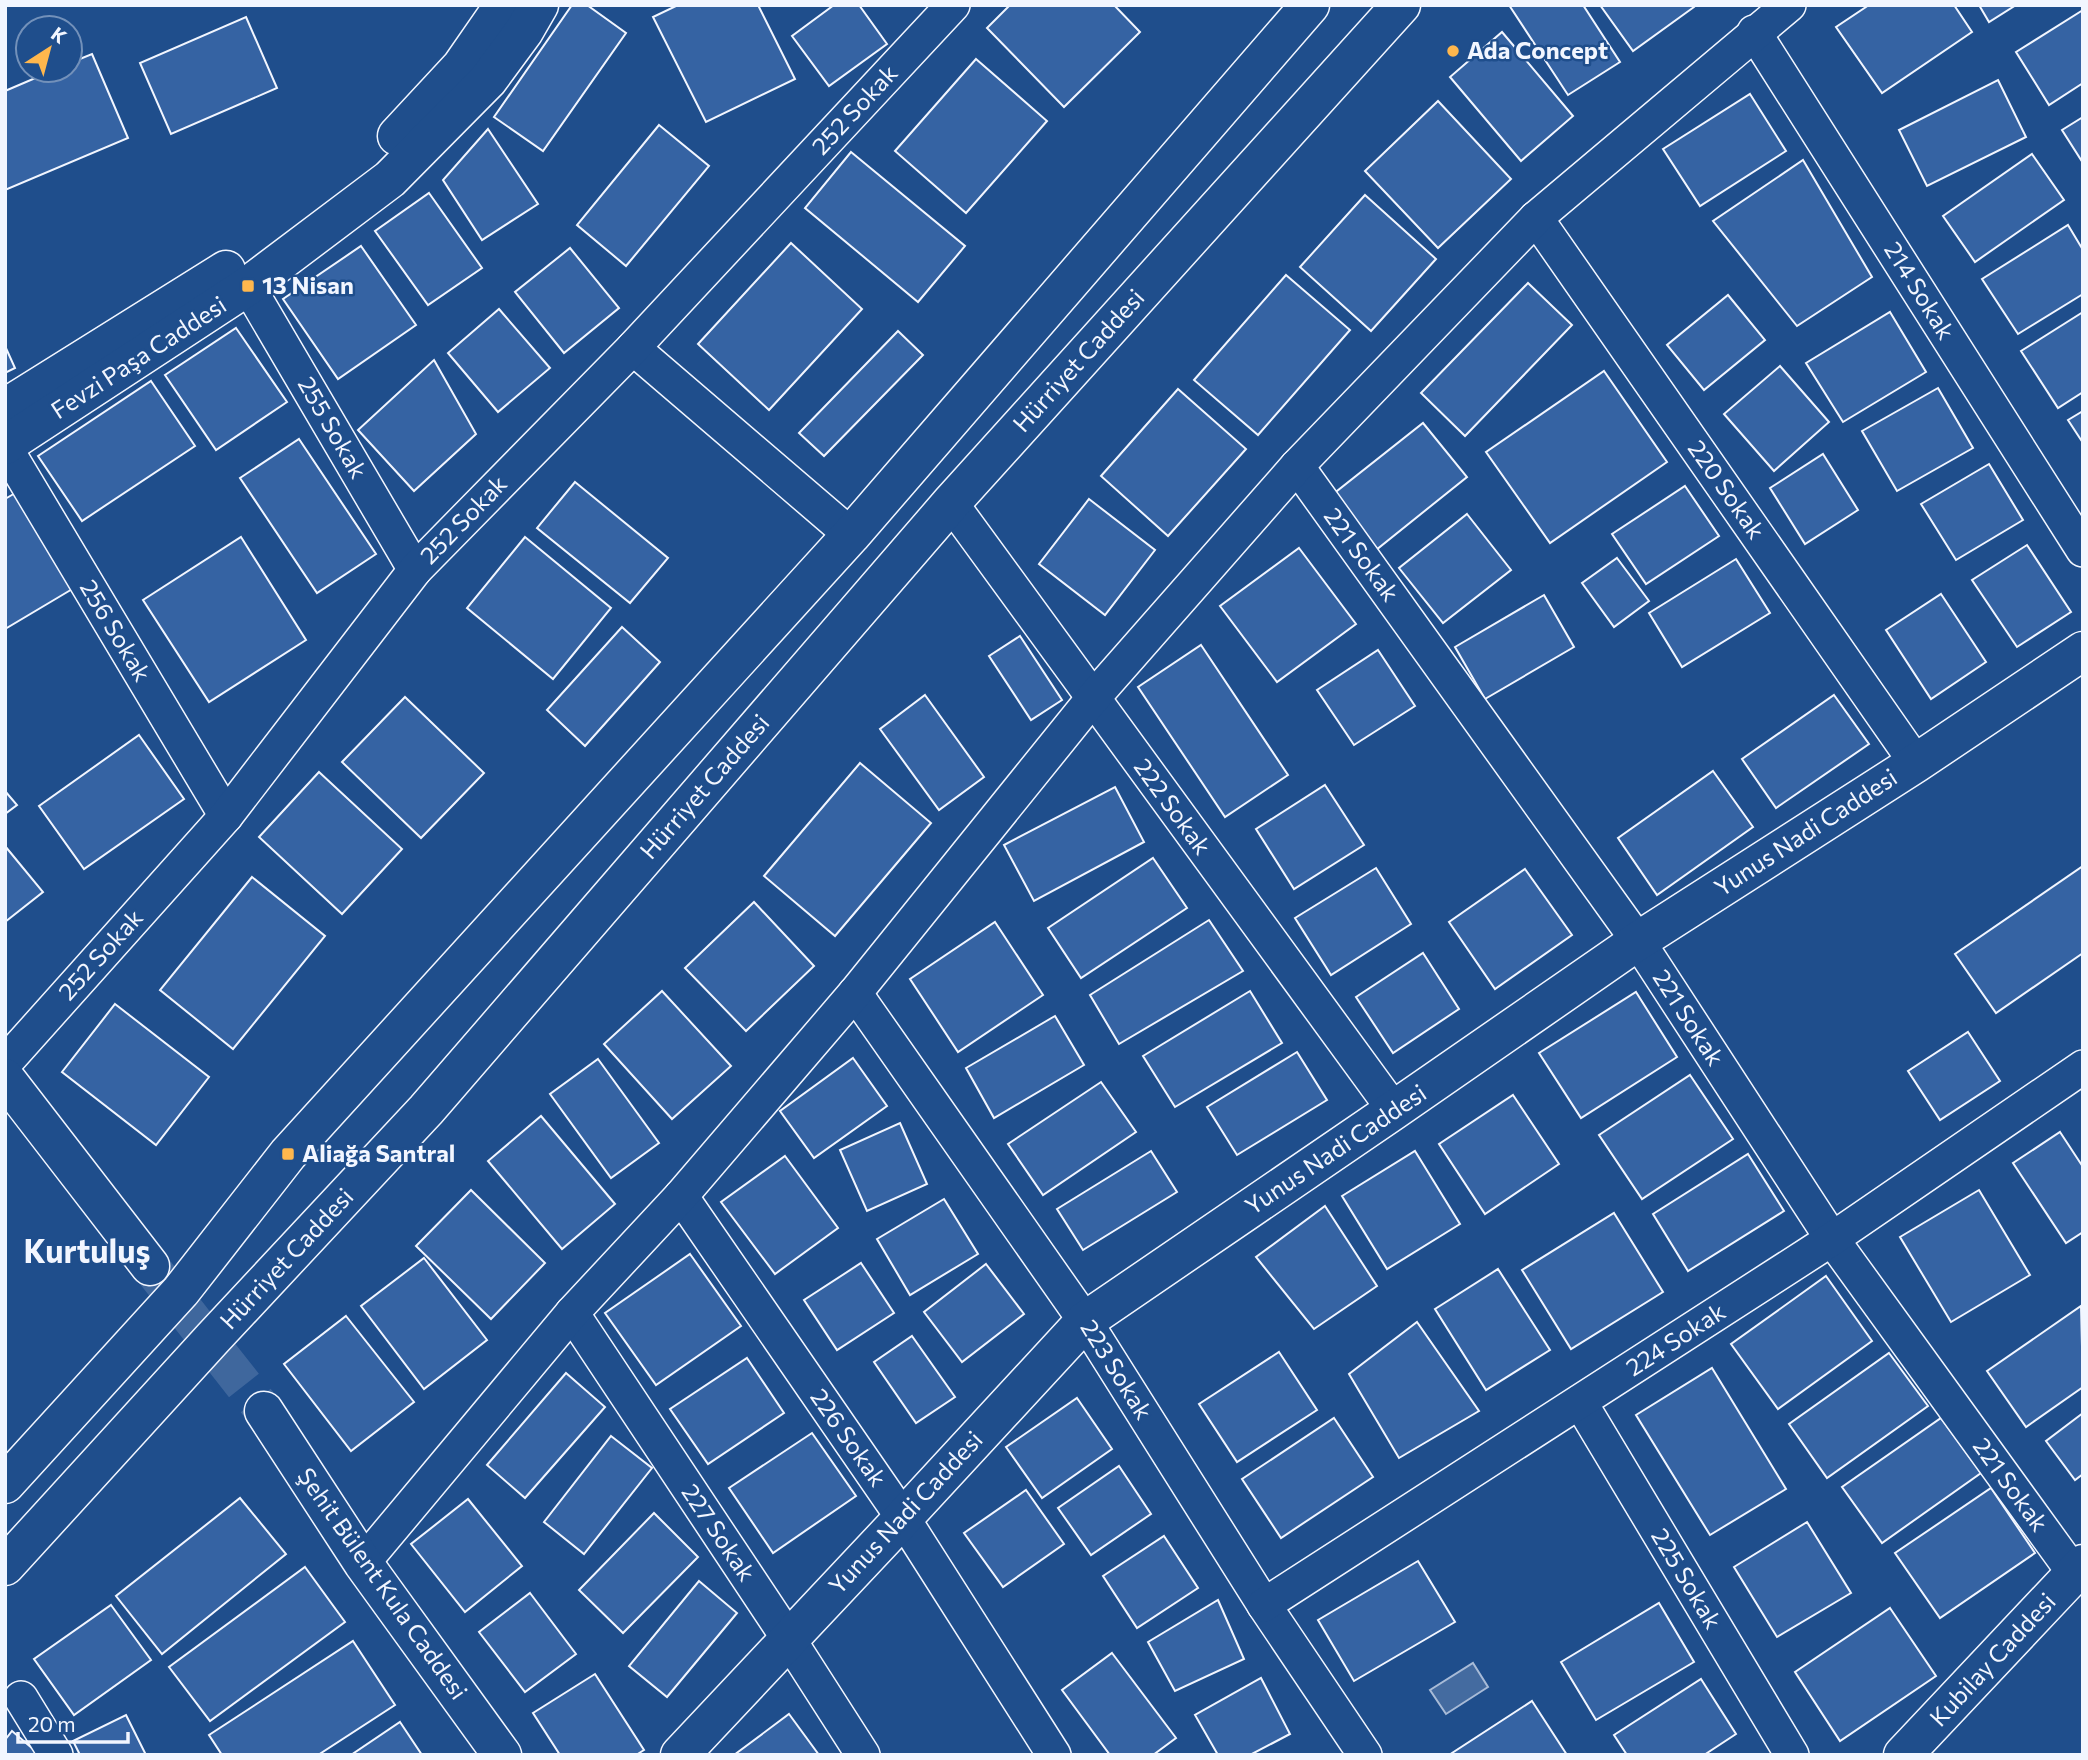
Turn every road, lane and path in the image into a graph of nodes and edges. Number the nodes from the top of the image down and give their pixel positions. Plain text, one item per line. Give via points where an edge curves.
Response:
1 (504, 5) edge
2 (539, 5) edge
3 (953, 5) edge
4 (1310, 5) edge
5 (1401, 5) edge
6 (1789, 5) edge
7 (1754, 32) junction
8 (1536, 218) junction
9 (248, 286) junction
10 (633, 348) junction
11 (5, 408) edge
12 (5, 446) edge
13 (1297, 466) junction
14 (951, 503) junction
15 (851, 535) junction
16 (2083, 550) edge
17 (415, 570) junction
18 (2083, 651) edge
19 (1093, 698) junction
20 (1916, 763) junction
21 (226, 816) junction
22 (1638, 941) junction
23 (855, 993) junction
24 (5, 1063) edge
25 (2083, 1067) edge
26 (5, 1078) edge
27 (1394, 1111) junction
28 (681, 1196) junction
29 (1832, 1239) junction
30 (149, 1266) tunnel mouth
31 (572, 1313) junction
32 (1084, 1321) junction
33 (1580, 1402) junction
34 (264, 1411) tunnel mouth
35 (5, 1484) edge
36 (903, 1518) junction
37 (363, 1563) junction
38 (5, 1566) edge
39 (2078, 1569) edge
40 (1264, 1605) junction
41 (789, 1638) junction
42 (21, 1698) dead end
43 (56, 1755) edge
44 (502, 1755) edge
45 (680, 1755) edge
46 (863, 1755) edge
47 (1054, 1755) edge
48 (1365, 1755) edge
49 (1792, 1755) edge
50 (1903, 1755) edge

1 - 11 main road, Fevzi Paşa Caddesi via 461,67 370,164 224,271
2 - 9 main road, Fevzi Paşa Caddesi via 488,80 390,179
3 - 10 street, 252 Sokak
4 - 15 main road
5 - 14 main road, Hürriyet Caddesi
6 - 7 street
7 - 8 street
7 - 16 street, 214 Sokak
8 - 13 street
8 - 20 street, 220 Sokak
9 - 12 main road, Fevzi Paşa Caddesi
9 - 17 street, 255 Sokak
10 - 15 street
10 - 17 street, 252 Sokak
12 - 21 street, 256 Sokak
13 - 19 street
13 - 22 street, 221 Sokak
14 - 19 street, 222 Sokak
14 - 38 main road, Hürriyet Caddesi via 426,1110
15 - 35 main road via 288,1154 181,1291
17 - 21 street, 252 Sokak
18 - 20 main road, Yunus Nadi Caddesi
19 - 23 street
19 - 27 street, 222 Sokak
20 - 22 main road, Yunus Nadi Caddesi
21 - 24 street, 252 Sokak
22 - 27 main road, Yunus Nadi Caddesi
22 - 29 street, 221 Sokak
23 - 28 street
23 - 32 street, 223 Sokak
25 - 29 street, 224 Sokak
26 - 30 main road
27 - 32 main road, Yunus Nadi Caddesi
28 - 31 street
28 - 36 street, 226 Sokak
29 - 33 street, 224 Sokak
29 - 39 street, 221 Sokak
31 - 37 street
31 - 41 street, 227 Sokak
32 - 36 main road, Yunus Nadi Caddesi
32 - 40 street, 223 Sokak
33 - 40 street, 224 Sokak
33 - 49 street, 225 Sokak
34 - 37 main road, Şehit Bülent Kula Caddesi
36 - 41 main road, Yunus Nadi Caddesi
36 - 47 street, 226 Sokak
37 - 44 main road, Şehit Bülent Kula Caddesi
39 - 50 main road, Kubilay Caddesi
40 - 48 street, 223 Sokak
41 - 45 main road, Yunus Nadi Caddesi
41 - 46 street, 227 Sokak
42 - 43 street

